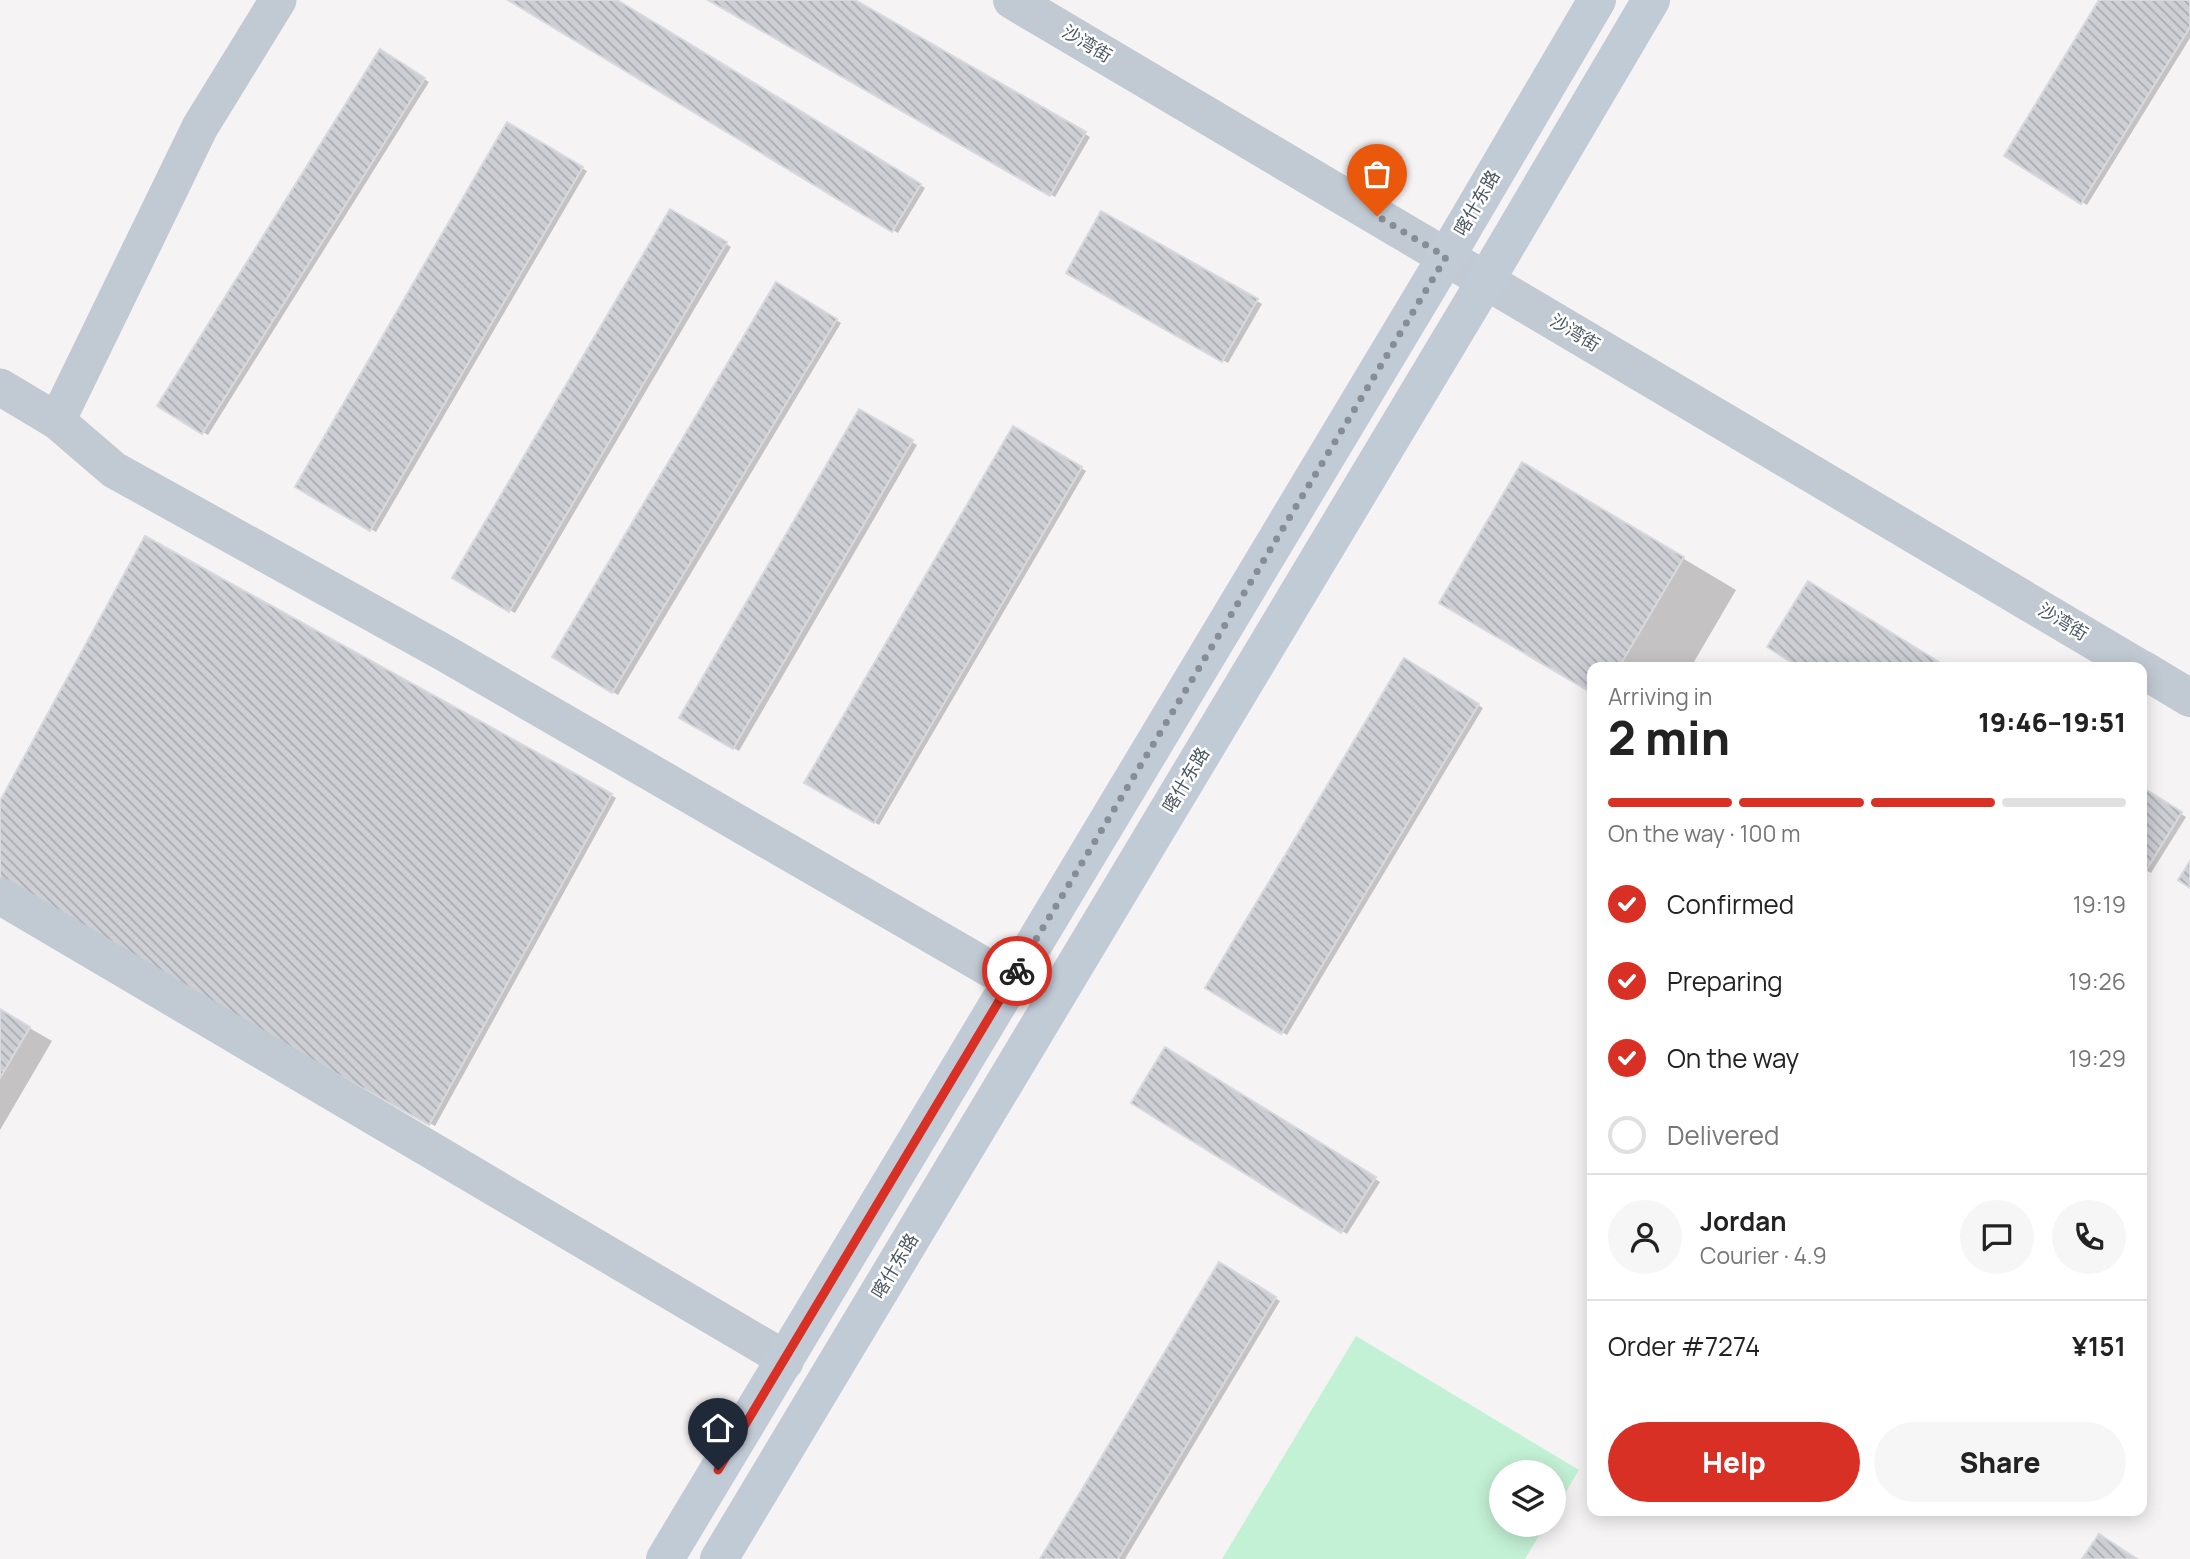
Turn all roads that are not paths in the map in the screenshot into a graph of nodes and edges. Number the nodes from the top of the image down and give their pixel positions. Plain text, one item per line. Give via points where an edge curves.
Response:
1 (278, 0) edge
2 (1012, 0) edge
3 (1597, 0) edge
4 (1651, 0) edge
5 (1446, 257) junction
6 (1486, 280) junction
7 (0, 387) edge
8 (57, 421) junction
9 (2130, 662) edge
10 (2147, 672) edge
11 (2190, 698) edge
12 (0, 896) edge
13 (1012, 981) junction
14 (785, 1361) junction
15 (665, 1559) edge
16 (719, 1559) edge

1 - 8 street via 200,127
2 - 5 street, 沙湾街
3 - 5 main road, 喀什东路
4 - 6 main road, 喀什东路
5 - 6 street, 沙湾街
5 - 13 main road, 喀什东路
6 - 9 street, 沙湾街
6 - 16 main road, 喀什东路
7 - 8 street
8 - 13 street via 114,470 441,651
10 - 11 street, 沙湾街
12 - 14 street
13 - 14 main road, 喀什东路
14 - 15 main road, 喀什东路

